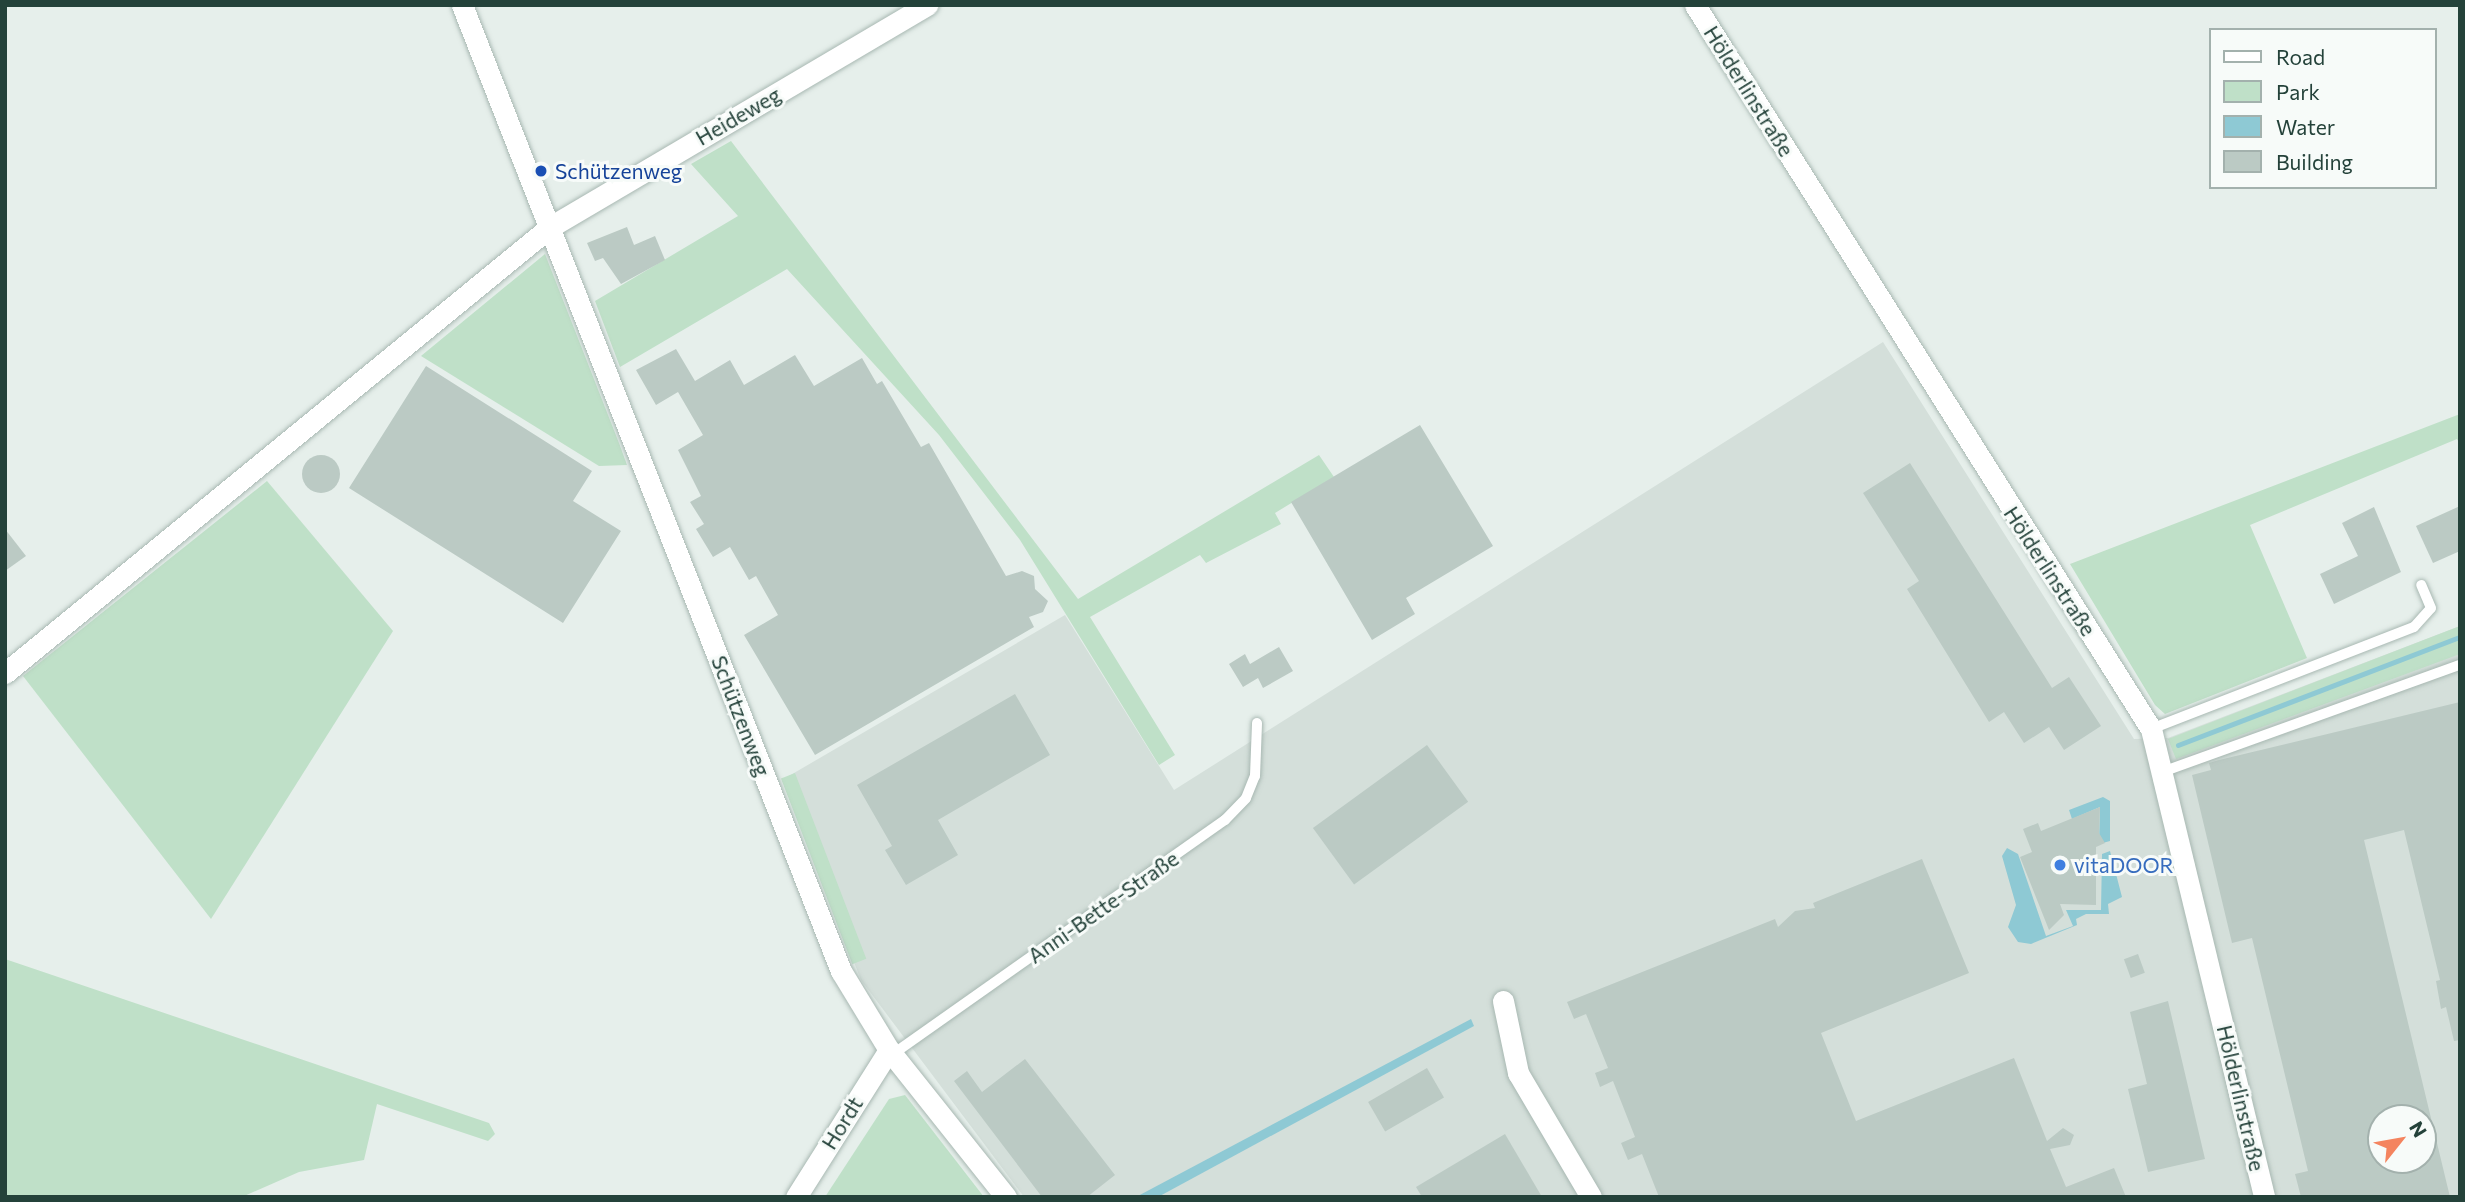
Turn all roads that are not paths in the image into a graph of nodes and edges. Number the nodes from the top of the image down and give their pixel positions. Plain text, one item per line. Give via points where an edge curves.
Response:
1 (461, 5) edge
2 (927, 5) edge
3 (1695, 5) edge
4 (550, 227) junction
5 (2421, 585) dead end
6 (2460, 665) edge
7 (5, 673) edge
8 (1257, 723) dead end
9 (2151, 729) junction
10 (2162, 772) junction
11 (1503, 1001) dead end
12 (891, 1052) junction
13 (796, 1197) edge
14 (1006, 1197) edge
15 (1591, 1197) edge
16 (2264, 1197) edge

1 - 4 street, Schützenweg
2 - 4 street, Heideweg
3 - 9 street, Hölderlinstraße
4 - 7 street, Heideweg
4 - 12 street, Schützenweg via 841,971
5 - 9 lane via 2431,608 2414,628
6 - 10 lane
8 - 12 lane, Anni-Bette-Straße via 1255,776 1241,805 1225,820
9 - 10 street, Hölderlinstraße
10 - 16 street, Hölderlinstraße
11 - 15 street via 1518,1073
12 - 13 street, Hordt
12 - 14 street, Schützenweg

